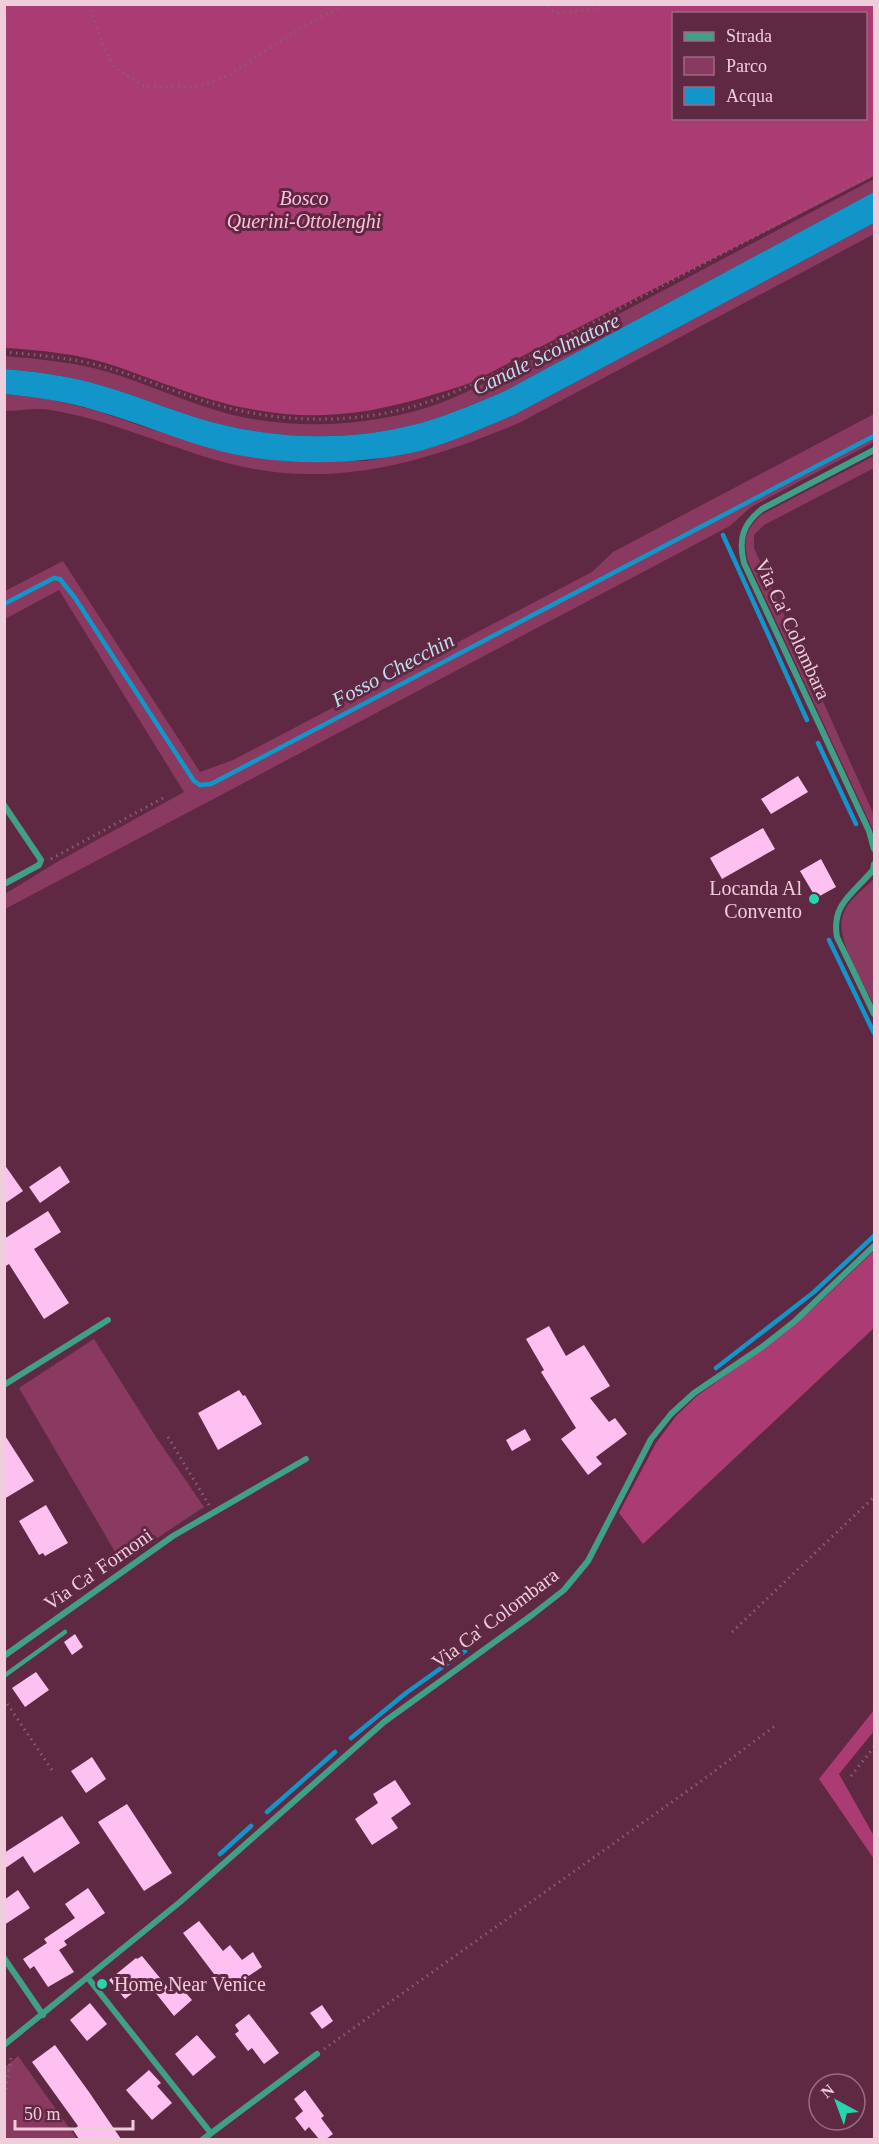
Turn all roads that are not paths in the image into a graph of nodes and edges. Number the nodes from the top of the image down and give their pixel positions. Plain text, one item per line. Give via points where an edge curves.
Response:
1 (874, 450) edge
2 (4, 805) edge
3 (874, 849) edge
4 (874, 864) edge
5 (4, 884) edge
6 (874, 1014) edge
7 (874, 1246) edge
8 (108, 1320) dead end
9 (4, 1385) edge
10 (306, 1459) dead end
11 (65, 1632) dead end
12 (4, 1656) edge
13 (4, 1676) edge
14 (4, 1958) edge
15 (88, 1978) junction
16 (43, 2014) junction
17 (4, 2045) edge
18 (317, 2054) road end
19 (210, 2132) junction
20 (202, 2139) edge

1 - 3 street, Via Ca' Colombara via 762,509 744,527 740,549
2 - 5 street via 41,860 39,865
4 - 6 street via 873,870 842,902 835,924 837,937
7 - 15 street, Via Ca' Colombara via 795,1321 671,1414 651,1439 588,1561 564,1590 384,1722
8 - 9 street
10 - 12 street, Via Ca' Fornoni via 213,1511 137,1560
11 - 13 lane, Via Ca' Fornoni
14 - 16 street
15 - 16 street, Via Ca' Colombara
15 - 19 street
16 - 17 street, Via Ca' Colombara
18 - 19 street
19 - 20 street

